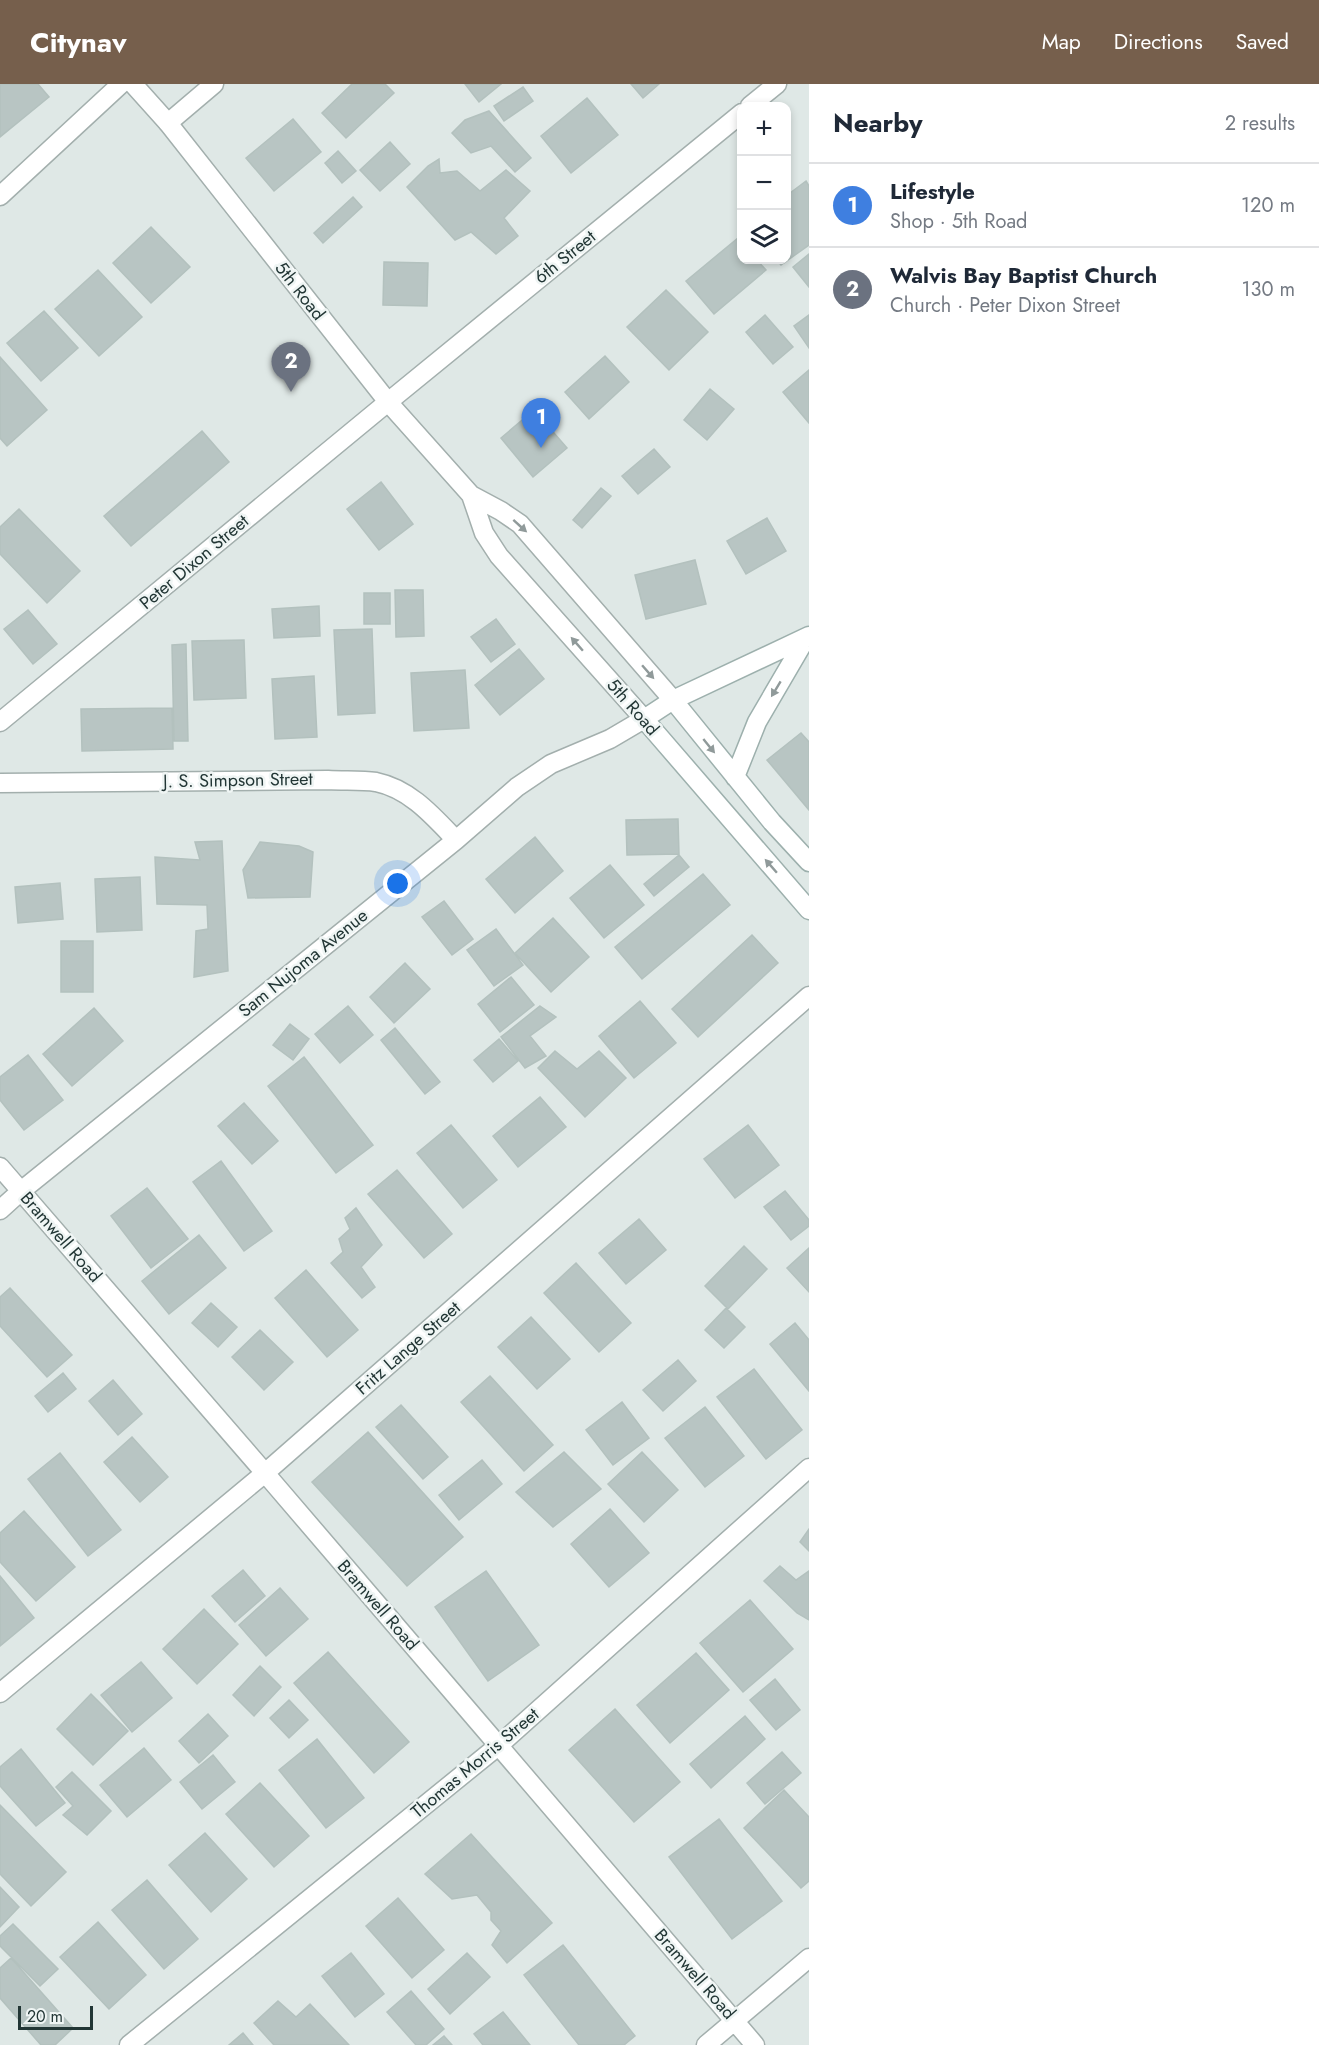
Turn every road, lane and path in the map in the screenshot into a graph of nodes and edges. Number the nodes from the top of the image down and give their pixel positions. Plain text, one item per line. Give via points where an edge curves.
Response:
1 (122, 84) edge
2 (133, 84) edge
3 (214, 84) edge
4 (777, 84) edge
5 (755, 102) edge
6 (737, 116) edge
7 (168, 123) junction
8 (0, 196) edge
9 (388, 402) junction
10 (471, 495) junction
11 (807, 637) edge
12 (673, 700) junction
13 (644, 719) junction
14 (0, 722) edge
15 (735, 777) junction
16 (0, 783) edge
17 (456, 840) junction
18 (809, 862) edge
19 (809, 910) edge
20 (809, 996) edge
21 (0, 1167) edge
22 (21, 1191) junction
23 (0, 1210) edge
24 (809, 1467) edge
25 (266, 1473) junction
26 (0, 1693) edge
27 (498, 1746) junction
28 (809, 1958) edge
29 (735, 2021) junction
30 (129, 2045) edge
31 (706, 2045) edge
32 (755, 2045) edge

1 - 8 street
2 - 7 street, 5th Road
3 - 7 street
4 - 5 street
6 - 9 street, 6th Street
7 - 9 street, 5th Road
9 - 10 street, 5th Road
9 - 14 street, Peter Dixon Street
10 -> 12 street, 5th Road via 520,524
13 -> 10 street, 5th Road via 499,556 484,533
11 - 12 street, Sam Nujoma Avenue
11 -> 15 street via 757,722
12 - 13 street, Sam Nujoma Avenue
12 -> 15 street, 5th Road
13 - 17 street, Sam Nujoma Avenue via 610,739 551,764 517,787
19 -> 13 street, 5th Road
15 - 18 street, 5th Road
16 - 17 street, J. S. Simpson Street via 377,783 422,804
17 - 22 street, Sam Nujoma Avenue
20 - 25 street, Fritz Lange Street
21 - 22 street, Bramwell Road
22 - 23 street, Sam Nujoma Avenue
22 - 25 street, Bramwell Road
24 - 27 street, Thomas Morris Street
25 - 26 street, Fritz Lange Street
25 - 27 street, Bramwell Road
27 - 29 street, Bramwell Road
27 - 30 street, Thomas Morris Street
28 - 29 street
29 - 31 street
29 - 32 street, Bramwell Road

